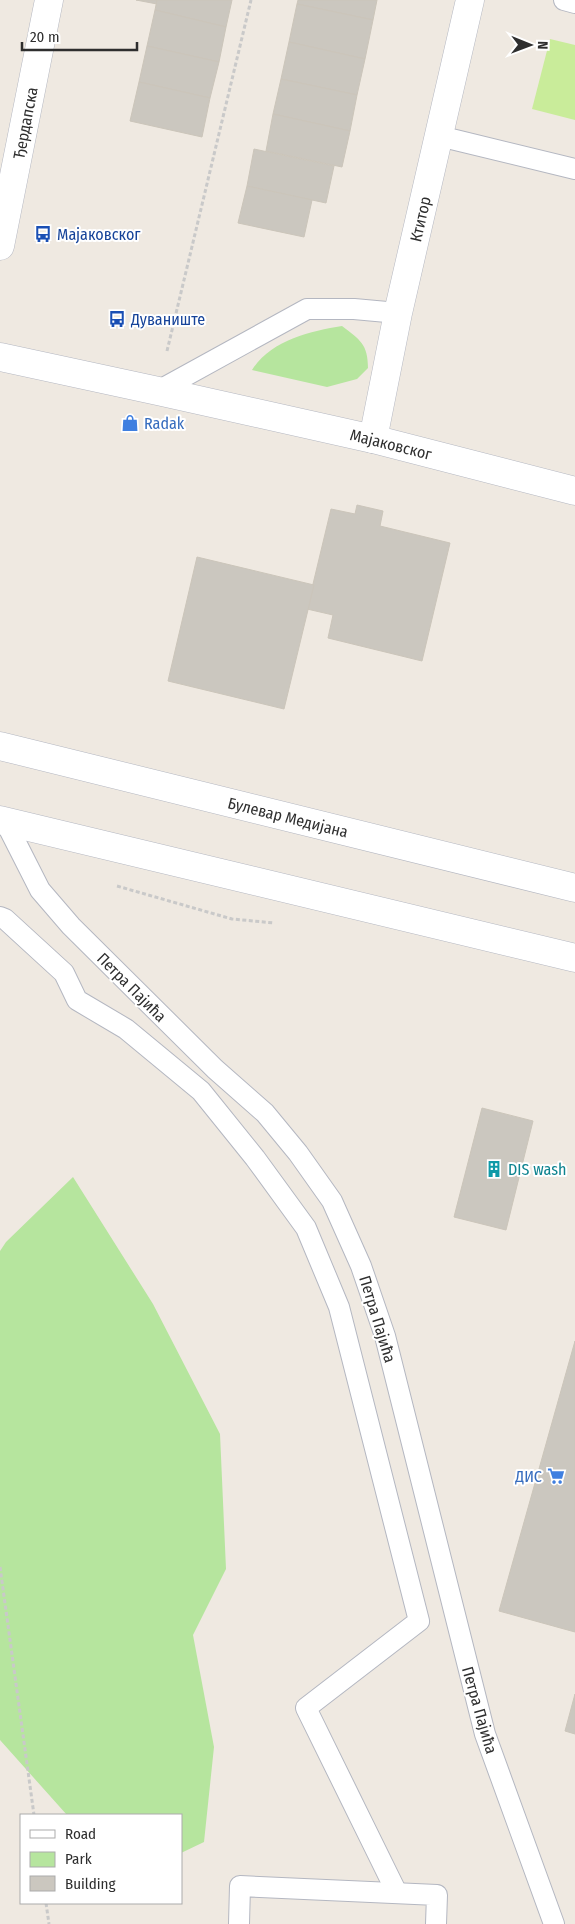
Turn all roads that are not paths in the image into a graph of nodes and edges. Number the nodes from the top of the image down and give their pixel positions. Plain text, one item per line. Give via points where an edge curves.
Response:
1 (49, 0) edge
2 (470, 0) edge
3 (564, 0) edge
4 (575, 3) edge
5 (439, 136) junction
6 (575, 169) edge
7 (0, 246) edge
8 (398, 313) junction
9 (0, 357) edge
10 (158, 390) junction
11 (373, 439) junction
12 (575, 491) edge
13 (0, 746) edge
14 (3, 820) edge
15 (575, 888) edge
16 (0, 917) edge
17 (575, 958) edge
18 (397, 1893) junction
19 (239, 1924) edge
20 (436, 1924) edge
21 (554, 1924) edge

1 - 7 street, Ђердапска
2 - 5 street, Ктитор
3 - 4 lane
5 - 6 lane
5 - 8 street, Ктитор
8 - 10 lane via 307,309
8 - 11 street, Ктитор
9 - 10 street, Мајаковског
10 - 11 street, Мајаковског
11 - 12 street, Мајаковског
13 - 15 street, Булевар Медијана
14 - 17 street
14 - 21 lane, Петра Пајића via 40,890 71,926 215,1069 265,1113 332,1201 361,1266 385,1336 485,1734
16 - 18 lane via 64,973 77,1000 126,1029 201,1091 306,1228 339,1307 419,1621 306,1708
18 - 19 lane via 240,1886
18 - 20 lane via 437,1895

